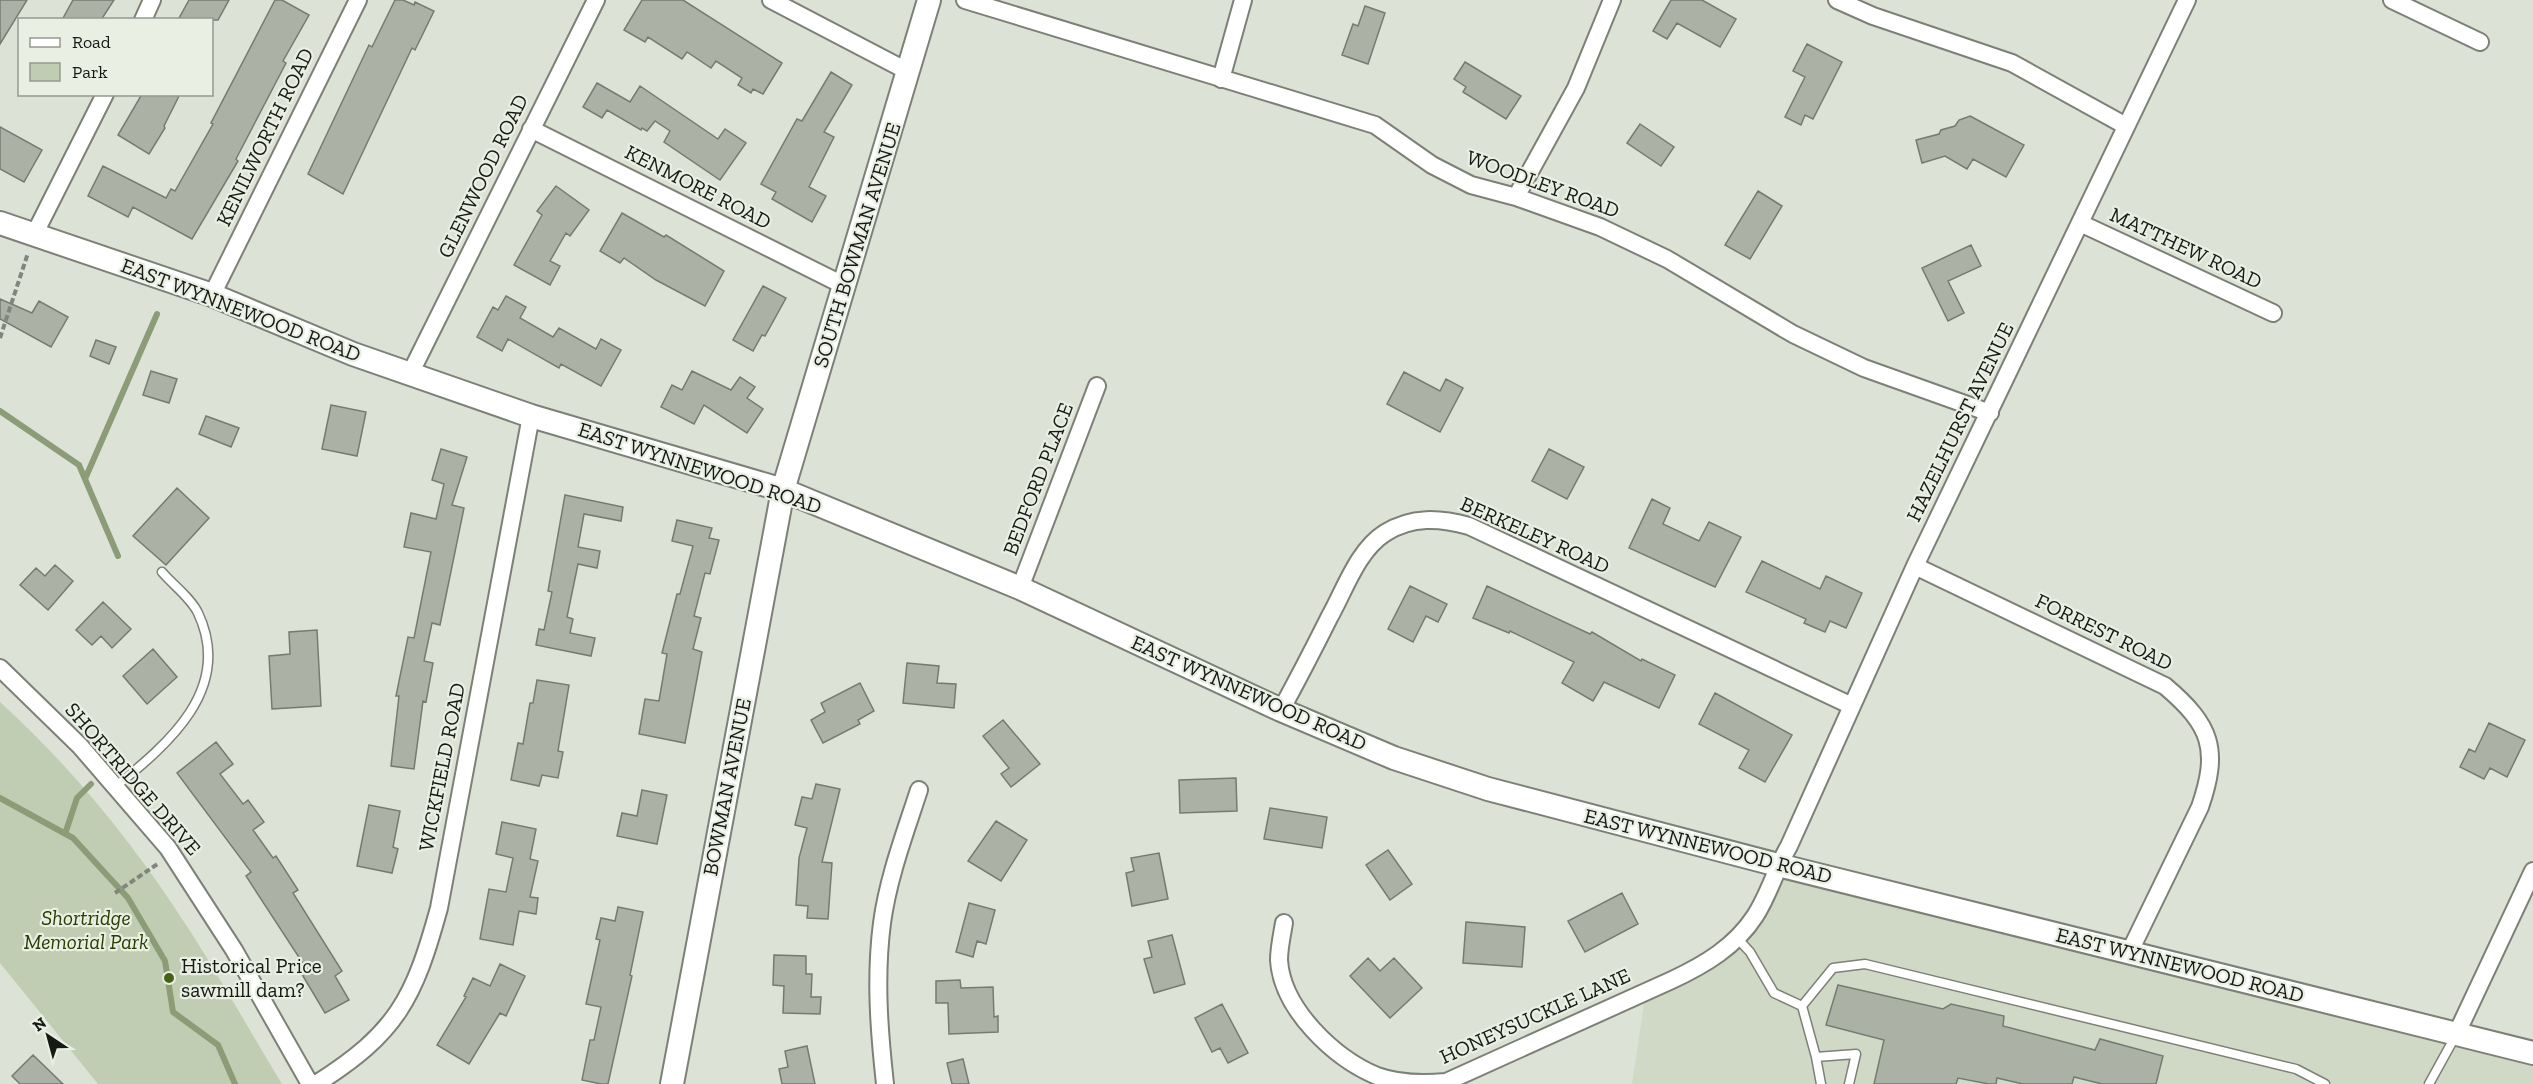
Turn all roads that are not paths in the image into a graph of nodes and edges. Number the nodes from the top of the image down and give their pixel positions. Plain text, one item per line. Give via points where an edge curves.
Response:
1 (152, 0) edge
2 (358, 0) edge
3 (596, 0) edge
4 (771, 0) edge
5 (929, 0) edge
6 (965, 0) edge
7 (1243, 0) edge
8 (1612, 0) edge
9 (1837, 0) edge
10 (2187, 0) edge
11 (2392, 0) edge
12 (143, 18) edge
13 (2480, 42) dead end
14 (909, 72) junction
15 (1221, 79) junction
16 (104, 96) edge
17 (2126, 126) junction
18 (531, 129) junction
19 (1516, 197) junction
20 (0, 223) edge
21 (2080, 223) junction
22 (34, 235) junction
23 (845, 286) junction
24 (212, 295) junction
25 (2273, 314) dead end
26 (411, 372) junction
27 (1097, 386) dead end
28 (1990, 413) junction
29 (531, 416) junction
30 (783, 490) junction
31 (1915, 566) junction
32 (162, 572) dead end
33 (1020, 588) junction
34 (0, 668) edge
35 (1852, 706) junction
36 (1281, 710) junction
37 (116, 787) junction
38 (919, 790) dead end
39 (1778, 865) junction
40 (2533, 871) edge
41 (1284, 923) dead end
42 (1737, 938) junction
43 (2130, 951) junction
44 (1802, 1006) junction
45 (2456, 1035) junction
46 (2533, 1053) edge
47 (1816, 1057) junction
48 (1446, 1083) edge
49 (310, 1084) edge
50 (316, 1084) edge
51 (672, 1084) edge
52 (885, 1084) edge
53 (1821, 1084) edge
54 (1849, 1084) edge
55 (2325, 1084) edge
56 (2429, 1084) edge

1 - 12 street
2 - 24 street, KENILWORTH ROAD
3 - 18 street, GLENWOOD ROAD
4 - 14 street
5 - 14 street, SOUTH BOWMAN AVENUE
6 - 15 street, WOODLEY ROAD
7 - 15 street
8 - 19 street via 1576,88
9 - 17 street via 2012,63
10 - 17 street, HAZELHURST AVENUE
11 - 13 street
14 - 23 street, SOUTH BOWMAN AVENUE
15 - 19 street, WOODLEY ROAD via 1375,125 1432,165 1471,185
16 - 22 street
17 - 21 street, HAZELHURST AVENUE
18 - 23 street, KENMORE ROAD
18 - 26 street, GLENWOOD ROAD
19 - 28 street, WOODLEY ROAD via 1600,226 1658,255 1793,334 1864,368
20 - 22 street, EAST WYNNEWOOD ROAD
21 - 25 street, MATTHEW ROAD
21 - 28 street, HAZELHURST AVENUE
22 - 24 street, EAST WYNNEWOOD ROAD
23 - 30 street, SOUTH BOWMAN AVENUE
24 - 26 street, EAST WYNNEWOOD ROAD via 353,354
26 - 29 street, EAST WYNNEWOOD ROAD
27 - 33 street, BEDFORD PLACE
28 - 31 street, HAZELHURST AVENUE
29 - 30 street, EAST WYNNEWOOD ROAD
29 - 50 street, WICKFIELD ROAD via 439,908 424,963 402,1006 378,1037 352,1061
30 - 33 street, EAST WYNNEWOOD ROAD
30 - 51 street, BOWMAN AVENUE
31 - 35 street, HAZELHURST AVENUE
31 - 43 street, FORREST ROAD via 2165,686 2202,726 2210,743 2207,786
32 - 37 lane via 197,611 207,638 209,669 191,715
33 - 36 street, EAST WYNNEWOOD ROAD
34 - 37 street, SHORTRIDGE DRIVE
35 - 36 street, BERKELEY ROAD via 1469,526 1427,518 1385,533 1361,558
35 - 39 street, HAZELHURST AVENUE
36 - 39 street, EAST WYNNEWOOD ROAD via 1394,758 1488,789
37 - 49 street, SHORTRIDGE DRIVE via 172,854 234,950
38 - 52 street via 882,922 877,980
39 - 42 street, HONEYSUCKLE LANE via 1756,915
39 - 43 street, EAST WYNNEWOOD ROAD
40 - 45 street
41 - 48 street, HONEYSUCKLE LANE via 1279,959 1282,978 1301,1015 1322,1040 1377,1076 1398,1082
42 - 44 lane via 1774,993
42 - 48 street, HONEYSUCKLE LANE via 1699,967
43 - 45 street, EAST WYNNEWOOD ROAD
44 - 47 lane
44 - 55 lane via 1833,968 1865,964 2296,1069
45 - 46 street, EAST WYNNEWOOD ROAD
45 - 56 lane
47 - 53 lane
47 - 54 lane via 1856,1054

